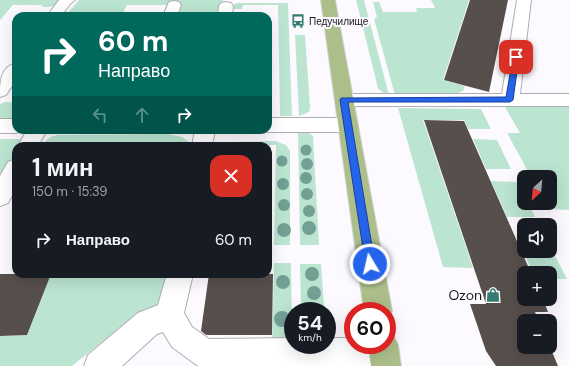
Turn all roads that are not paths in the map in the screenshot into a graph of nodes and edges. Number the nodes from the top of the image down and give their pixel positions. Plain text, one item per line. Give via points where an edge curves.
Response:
1 (68, 0) edge
2 (328, 0) edge
3 (524, 0) edge
4 (57, 12) edge
5 (12, 74) edge
6 (0, 91) edge
7 (344, 100) junction
8 (510, 100) junction
9 (569, 100) edge
10 (272, 125) edge
11 (348, 125) junction
12 (0, 126) edge
13 (12, 126) edge
14 (12, 175) edge
15 (0, 196) edge
16 (179, 278) edge
17 (377, 302) edge
18 (169, 316) junction
19 (384, 355) edge
20 (99, 366) edge

1 - 4 lane via 64,1
2 - 7 main road
3 - 8 lane
5 - 6 lane
7 - 8 lane
7 - 11 main road
8 - 9 lane
10 - 11 lane
11 - 17 main road
12 - 13 lane
14 - 15 lane
16 - 18 lane
18 - 19 lane via 182,337 205,354
18 - 20 lane via 148,323

